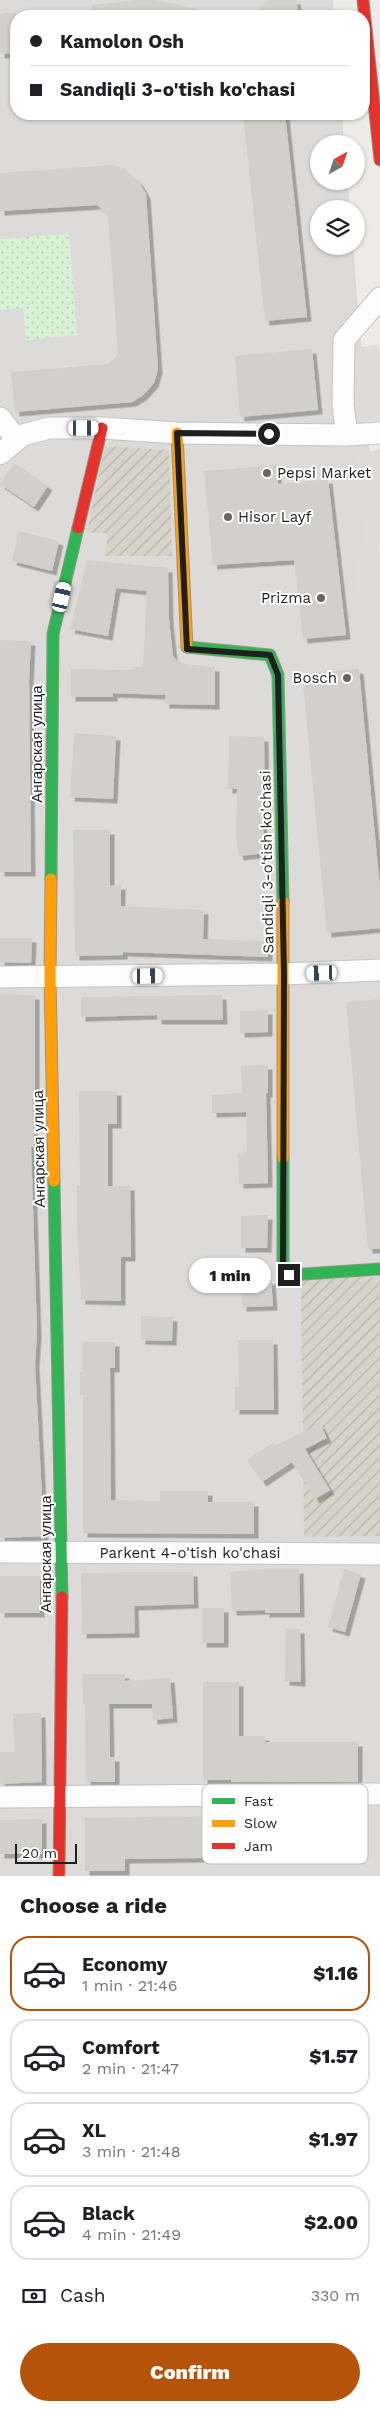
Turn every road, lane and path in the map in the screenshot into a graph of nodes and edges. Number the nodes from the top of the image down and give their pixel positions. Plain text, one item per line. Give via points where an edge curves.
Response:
1 (370, 66) edge
2 (380, 160) edge
3 (380, 298) edge
4 (0, 418) edge
5 (102, 428) junction
6 (177, 433) junction
7 (380, 433) edge
8 (347, 435) junction
9 (17, 440) junction
10 (0, 454) edge
11 (380, 970) edge
12 (284, 974) junction
13 (0, 977) edge
14 (50, 977) junction
15 (380, 1270) edge
16 (0, 1552) edge
17 (62, 1553) junction
18 (380, 1554) edge
19 (59, 1795) junction
20 (202, 1795) edge
21 (0, 1797) edge
22 (59, 1876) edge

1 - 2 street
3 - 8 street via 344,340 343,406
4 - 9 street
5 - 6 street
5 - 9 street via 49,428 31,432
5 - 14 street, Ангарская улица via 53,634
6 - 8 street
6 - 12 street, Sandiqli 3-o'tish ko'chasi via 187,649 270,655 278,675
7 - 8 street
9 - 10 street
11 - 12 street
12 - 14 street
12 - 15 street, Sandiqli 3-o'tish ko'chasi via 283,1269 289,1275
13 - 14 street
14 - 17 street, Ангарская улица
16 - 17 street, Parkent 4-o'tish ko'chasi
17 - 18 street, Parkent 4-o'tish ko'chasi
17 - 19 street, Ангарская улица
19 - 20 street
19 - 21 street
19 - 22 street, Ангарская улица

